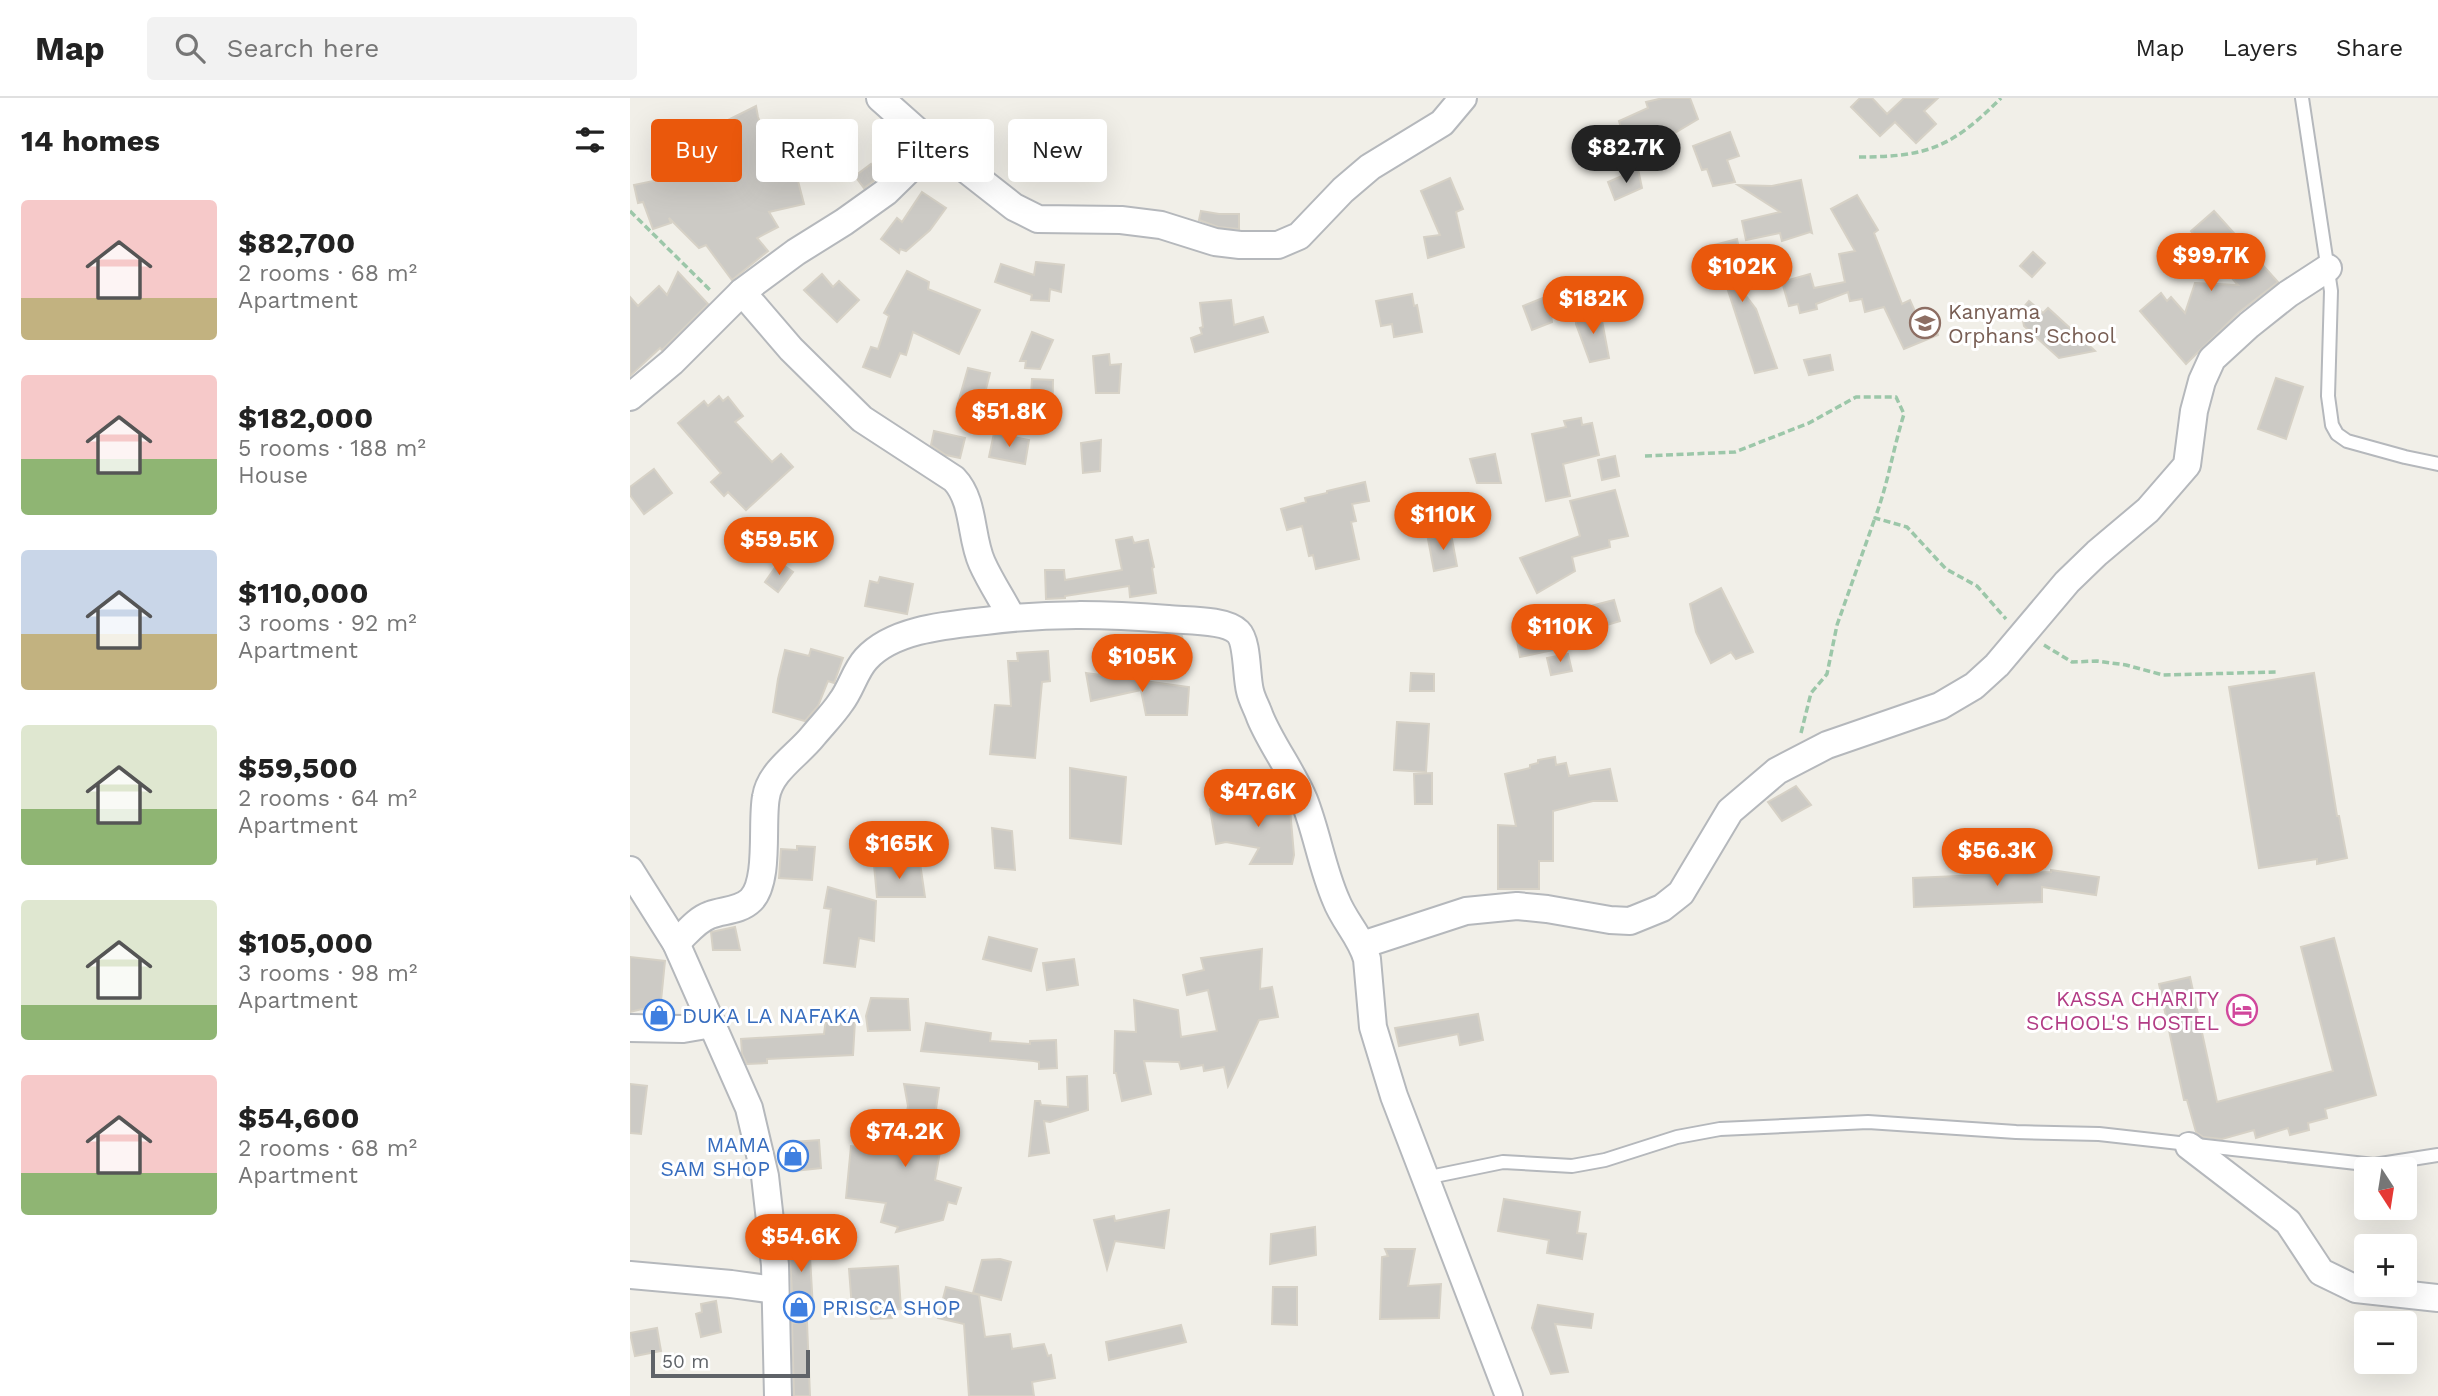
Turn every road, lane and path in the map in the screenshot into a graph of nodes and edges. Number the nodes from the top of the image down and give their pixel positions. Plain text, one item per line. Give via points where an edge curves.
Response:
1 (880, 98) edge
2 (1463, 98) edge
3 (2001, 98) edge
4 (2302, 98) edge
5 (904, 119) edge
6 (1859, 157) dead end
7 (896, 182) edge
8 (982, 182) edge
9 (630, 211) edge
10 (2328, 268) junction
11 (737, 297) junction
12 (630, 397) edge
13 (1645, 456) dead end
14 (2438, 464) edge
15 (1875, 518) junction
16 (1012, 616) junction
17 (2023, 634) junction
18 (2277, 672) dead end
19 (1794, 762) junction
20 (630, 870) edge
21 (676, 943) junction
22 (1363, 945) junction
23 (712, 1024) junction
24 (630, 1028) edge
25 (2189, 1146) junction
26 (2438, 1155) edge
27 (1425, 1178) junction
28 (630, 1275) edge
29 (775, 1290) junction
30 (2438, 1298) edge
31 (778, 1396) edge
32 (1509, 1396) edge

1 - 5 street
2 - 8 street via 1441,123 1370,167 1299,236 1278,245 1240,246 1161,225 1121,220 1038,219
3 - 6 path via 1966,131 1931,149
4 - 10 lane
7 - 11 street
9 - 11 path via 713,293
10 - 14 lane via 2328,396 2337,434 2364,447
10 - 17 street via 2278,301 2212,359 2194,411 2187,465 2148,510 2067,582
11 - 12 street
11 - 16 street via 862,419 960,485 981,561
13 - 15 path via 1735,453 1809,424 1856,397 1896,397 1904,414 1887,488
15 - 17 path via 1907,527 1946,569 1977,586
15 - 19 path via 1837,625 1827,674 1811,693
16 - 21 street via 930,628 878,648 866,659 841,702 766,793 763,857 755,895 742,906 696,922
16 - 22 street via 1122,615 1219,624 1239,633 1261,720 1305,803 1337,904
17 - 18 path via 2071,662 2126,664 2163,675
17 - 19 street via 1974,686 1940,706 1827,745
19 - 22 street via 1730,811 1681,894 1662,908 1630,921 1517,906 1466,911
20 - 21 street
21 - 23 street
22 - 27 street via 1373,1027
23 - 24 street via 683,1029
23 - 29 street via 752,1119 765,1176
25 - 26 lane via 2374,1166
25 - 27 lane via 2099,1134 1868,1122 1720,1129 1677,1136 1572,1166 1503,1162
25 - 30 street via 2288,1222 2321,1272 2356,1289
27 - 32 street
28 - 29 street
29 - 31 street

